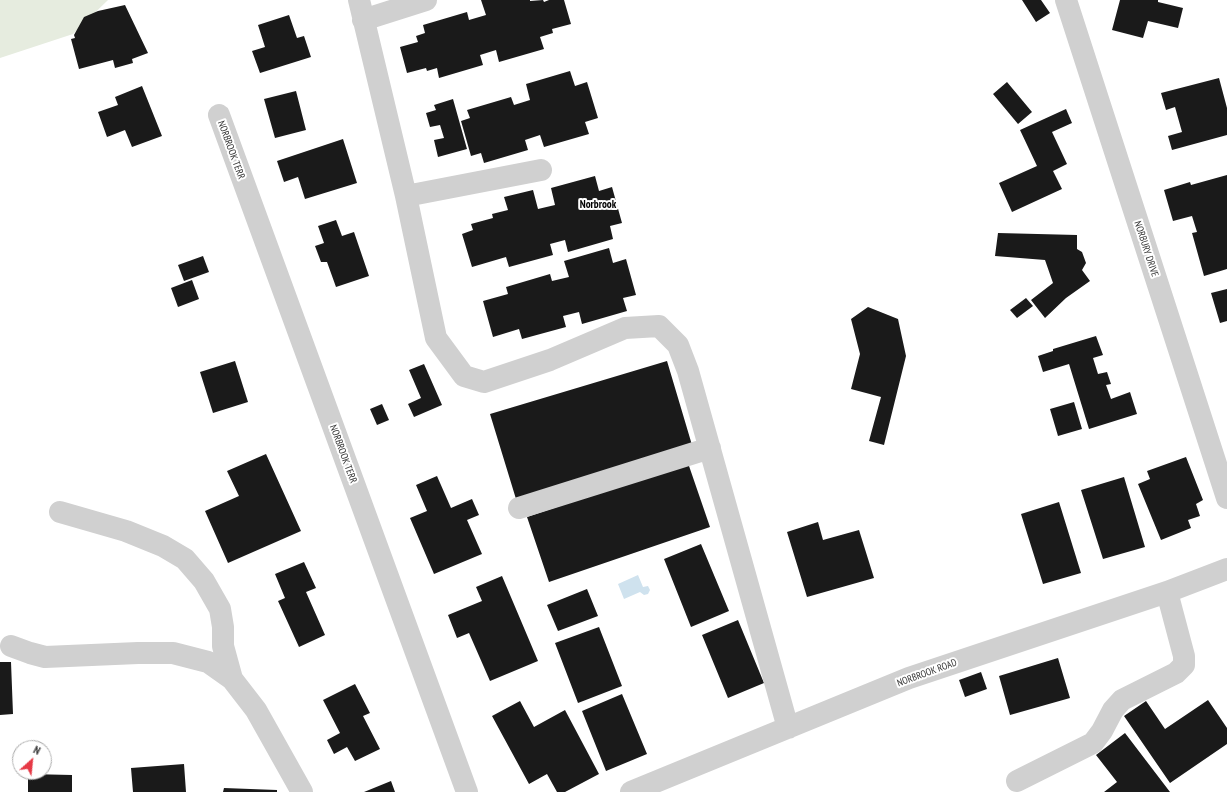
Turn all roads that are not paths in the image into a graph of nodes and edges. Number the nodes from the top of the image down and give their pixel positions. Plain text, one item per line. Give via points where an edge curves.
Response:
1 (426, 0) edge
2 (1066, 0) edge
3 (361, 10) edge
4 (219, 115) dead end
5 (541, 170) dead end
6 (406, 196) junction
7 (710, 448) junction
8 (1227, 498) edge
9 (519, 508) dead end
10 (60, 512) dead end
11 (1227, 569) edge
12 (1167, 592) junction
13 (12, 646) dead end
14 (232, 679) junction
15 (788, 728) junction
16 (1017, 781) dead end
17 (302, 792) edge
18 (467, 792) edge
19 (632, 792) edge

1 - 3 street
2 - 8 street, NORBURY DRIVE
3 - 6 street
4 - 18 street, NORBROOK TERR
5 - 6 street
6 - 7 street via 436,338 464,376 484,382 550,360 625,328 659,326 678,345
7 - 9 street
7 - 15 street
10 - 14 street via 126,532 163,546 185,559 204,581 220,609 223,646
11 - 12 street, NORBROOK ROAD
12 - 15 street, NORBROOK ROAD via 909,678
12 - 16 street via 1184,656 1184,665 1176,673 1122,700 1093,743
13 - 14 street via 44,657 173,653 208,662
14 - 17 street via 256,710
15 - 19 street, NORBROOK ROAD

